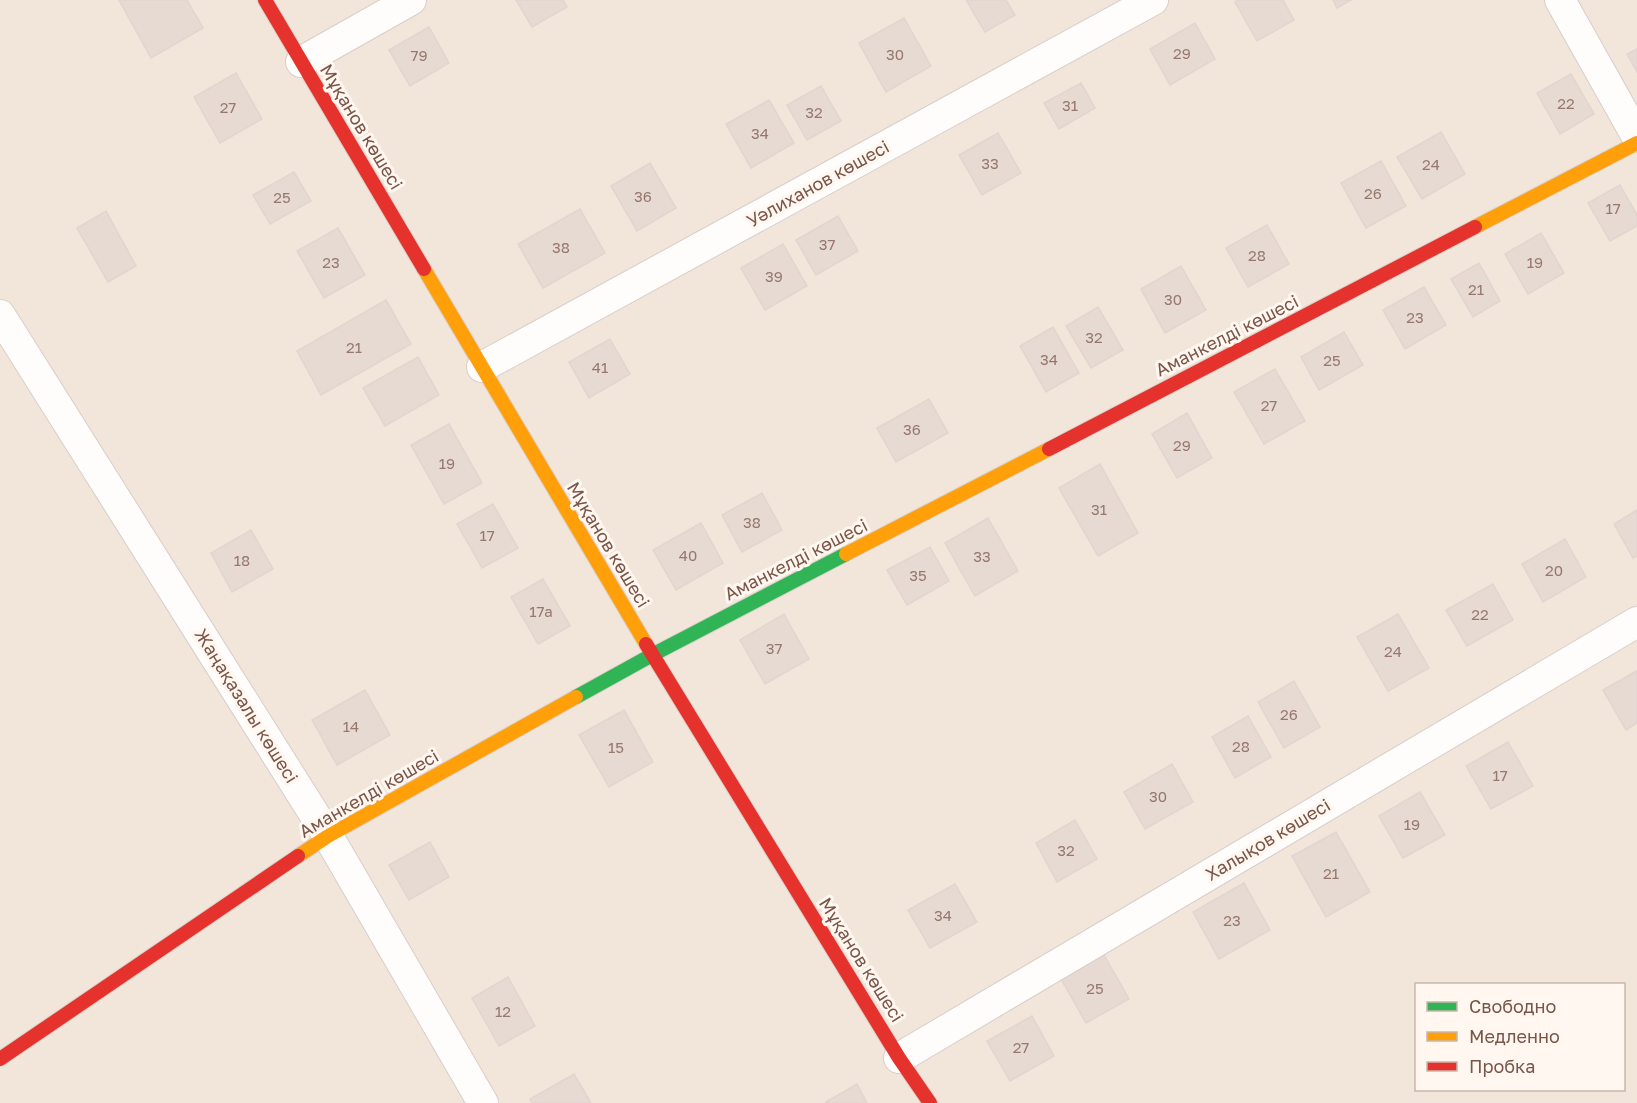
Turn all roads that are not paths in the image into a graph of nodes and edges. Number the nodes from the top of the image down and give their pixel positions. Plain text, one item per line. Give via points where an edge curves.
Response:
1 (265, 0) edge
2 (411, 0) edge
3 (1153, 0) edge
4 (1560, 0) edge
5 (301, 62) junction
6 (1637, 137) edge
7 (1637, 143) edge
8 (0, 315) edge
9 (482, 367) junction
10 (1637, 622) edge
11 (652, 655) junction
12 (328, 836) junction
13 (899, 1058) junction
14 (0, 1059) edge
15 (483, 1103) edge
16 (930, 1103) edge

1 - 5 street, Мұқанов көшесі
2 - 5 street
3 - 9 street, Уәлиханов көшесі
4 - 6 street
5 - 9 street, Мұқанов көшесі
7 - 11 street, Аманкелді көшесі
8 - 12 street, Жаңақазалы көшесі
9 - 11 street, Мұқанов көшесі
10 - 13 street, Халықов көшесі
11 - 12 street, Аманкелді көшесі
11 - 13 street, Мұқанов көшесі
12 - 14 street, Аманкелді көшесі
12 - 15 street, Жаңақазалы көшесі
13 - 16 street, Мұқанов көшесі

